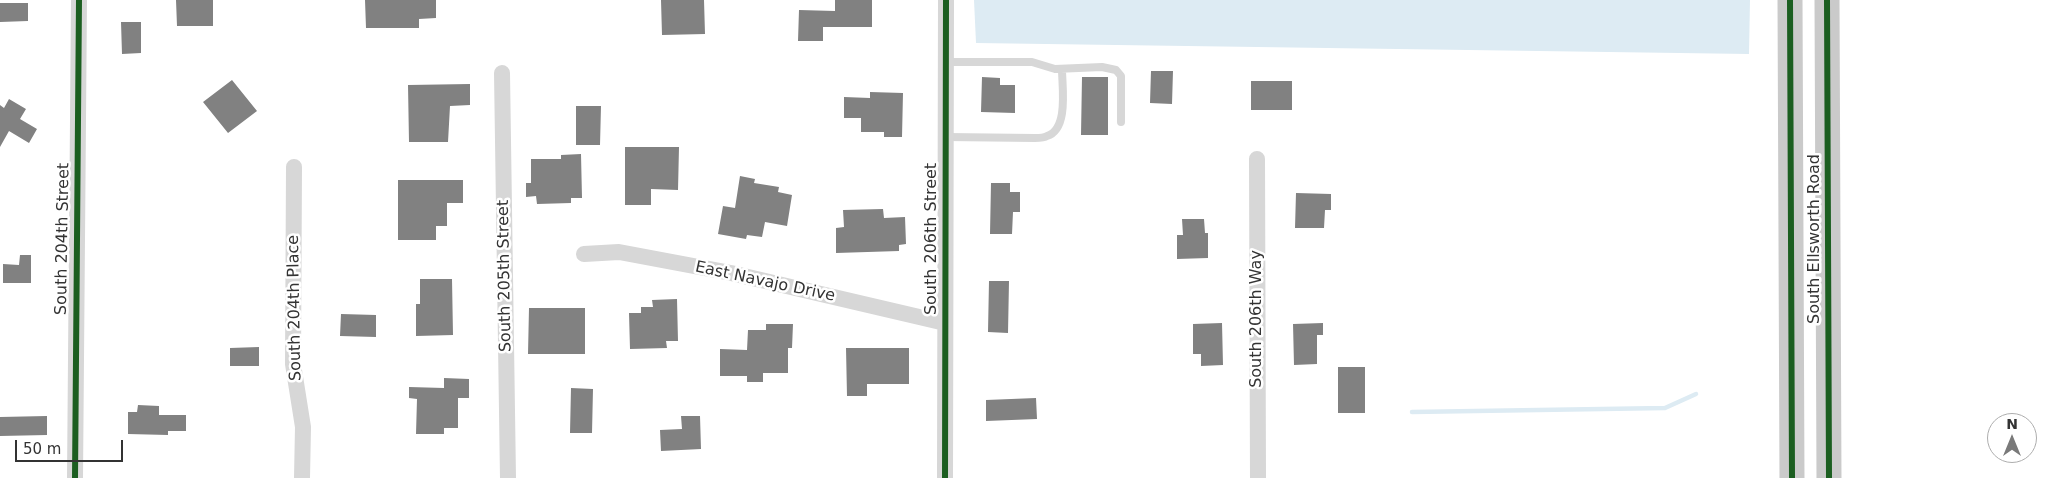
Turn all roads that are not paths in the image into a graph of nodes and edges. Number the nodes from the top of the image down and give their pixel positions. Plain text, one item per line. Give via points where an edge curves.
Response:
1 (79, 0) edge
2 (946, 0) edge
3 (1790, 0) edge
4 (1827, 0) edge
5 (946, 62) junction
6 (1062, 69) junction
7 (502, 73) dead end
8 (1122, 122) dead end
9 (946, 137) junction
10 (1257, 160) dead end
11 (294, 167) dead end
12 (584, 254) dead end
13 (945, 323) junction
14 (74, 478) edge
15 (302, 478) edge
16 (508, 478) edge
17 (945, 478) edge
18 (1258, 478) edge
19 (1792, 478) edge
20 (1829, 478) edge

1 - 14 street, South 204th Street
2 - 5 street, South 206th Street
3 - 19 main road, South Ellsworth Road
4 - 20 main road, South Ellsworth Road
5 - 6 lane via 1032,62
5 - 9 street, South 206th Street
6 - 8 lane via 1102,67 1116,70 1121,76
6 - 9 lane via 1062,118 1049,136
7 - 16 street, South 205th Street
9 - 13 street, South 206th Street
10 - 18 street, South 206th Way
11 - 15 street, South 204th Place via 293,364 303,427
12 - 13 street, East Navajo Drive via 618,252 731,272
13 - 17 street, South 206th Street

